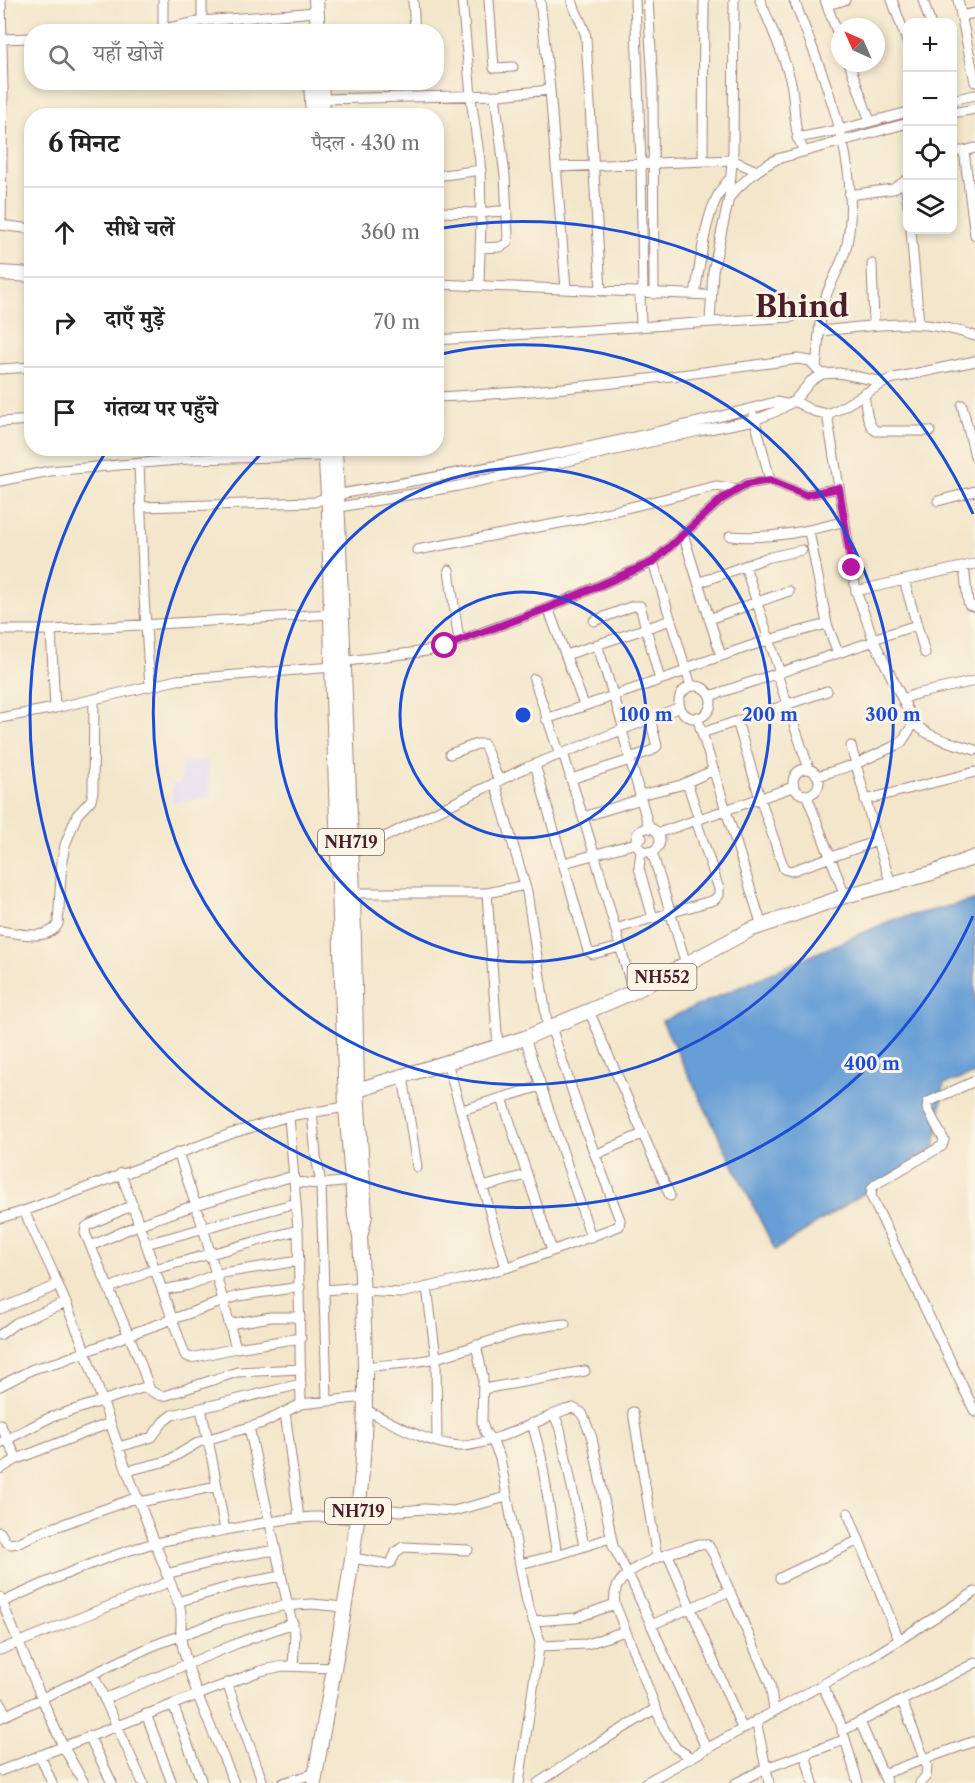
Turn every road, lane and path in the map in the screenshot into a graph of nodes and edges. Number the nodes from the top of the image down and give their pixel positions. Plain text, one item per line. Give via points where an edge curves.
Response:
1 (1, 0) edge
2 (163, 0) edge
3 (202, 0) edge
4 (413, 0) edge
5 (462, 0) edge
6 (489, 0) edge
7 (540, 0) edge
8 (572, 0) edge
9 (635, 0) edge
10 (648, 0) edge
11 (704, 0) edge
12 (734, 0) edge
13 (760, 0) edge
14 (794, 0) edge
15 (845, 0) edge
16 (892, 0) edge
17 (923, 0) edge
18 (958, 0) edge
19 (826, 3) edge
20 (312, 6) edge
21 (975, 13) edge
22 (961, 16) junction
23 (832, 18) edge
24 (929, 18) edge
25 (202, 21) junction
26 (163, 24) edge
27 (185, 24) edge
28 (310, 24) edge
29 (316, 24) edge
30 (414, 24) edge
31 (963, 27) junction
32 (957, 29) edge
33 (903, 30) edge
34 (24, 38) edge
35 (2, 39) junction
36 (513, 67) dead end
37 (852, 72) edge
38 (975, 82) edge
39 (311, 90) edge
40 (321, 90) edge
41 (549, 90) junction
42 (495, 95) junction
43 (975, 95) edge
44 (471, 96) junction
45 (957, 97) edge
46 (322, 99) junction
47 (313, 108) edge
48 (323, 108) edge
49 (975, 109) edge
50 (957, 112) edge
51 (903, 115) edge
52 (870, 121) junction
53 (890, 123) junction
54 (903, 123) edge
55 (840, 135) junction
56 (801, 145) junction
57 (975, 148) edge
58 (957, 151) edge
59 (964, 151) junction
60 (732, 160) junction
61 (703, 161) junction
62 (653, 163) junction
63 (641, 164) junction
64 (593, 165) junction
65 (556, 167) junction
66 (481, 170) junction
67 (757, 171) junction
68 (444, 175) edge
69 (903, 183) edge
70 (729, 188) junction
71 (849, 195) junction
72 (507, 210) junction
73 (444, 212) edge
74 (481, 213) junction
75 (1, 225) edge
76 (24, 228) edge
77 (911, 234) edge
78 (975, 235) edge
79 (480, 248) junction
80 (710, 253) junction
81 (872, 264) dead end
82 (0, 273) edge
83 (24, 274) edge
84 (444, 284) edge
85 (478, 285) junction
86 (566, 289) junction
87 (601, 291) junction
88 (642, 293) junction
89 (654, 294) junction
90 (702, 294) junction
91 (792, 316) dead end
92 (704, 322) junction
93 (919, 324) junction
94 (874, 325) junction
95 (641, 327) junction
96 (820, 331) junction
97 (975, 336) edge
98 (444, 339) edge
99 (975, 361) edge
100 (24, 368) edge
101 (0, 369) edge
102 (819, 371) junction
103 (883, 382) junction
104 (864, 393) junction
105 (444, 396) edge
106 (790, 403) junction
107 (962, 405) dead end
108 (752, 409) junction
109 (827, 414) junction
110 (24, 420) edge
111 (754, 420) junction
112 (0, 422) edge
113 (930, 431) dead end
114 (242, 456) edge
115 (329, 456) edge
116 (975, 456) edge
117 (139, 463) junction
118 (770, 480) junction
119 (0, 481) edge
120 (839, 488) junction
121 (738, 489) junction
122 (975, 491) edge
123 (334, 501) junction
124 (938, 501) dead end
125 (141, 507) junction
126 (845, 521) junction
127 (809, 531) junction
128 (682, 534) junction
129 (730, 536) dead end
130 (417, 550) dead end
131 (802, 550) dead end
132 (653, 562) junction
133 (975, 564) edge
134 (745, 566) junction
135 (964, 567) junction
136 (449, 570) dead end
137 (904, 580) junction
138 (698, 583) junction
139 (789, 591) dead end
140 (856, 591) junction
141 (757, 603) junction
142 (975, 607) edge
143 (548, 608) junction
144 (331, 614) junction
145 (710, 619) junction
146 (671, 620) junction
147 (594, 621) dead end
148 (145, 624) junction
149 (827, 624) junction
150 (917, 625) junction
151 (647, 628) junction
152 (0, 630) edge
153 (51, 630) junction
154 (768, 640) junction
155 (874, 640) junction
156 (459, 641) junction
157 (597, 644) junction
158 (838, 653) junction
159 (925, 653) dead end
160 (566, 655) junction
161 (721, 657) junction
162 (336, 664) junction
163 (686, 669) junction
164 (778, 673) junction
165 (534, 679) dead end
166 (660, 680) junction
167 (975, 681) edge
168 (150, 686) junction
169 (691, 686) junction
170 (827, 691) dead end
171 (613, 696) junction
172 (710, 696) junction
173 (94, 699) junction
174 (903, 699) junction
175 (787, 703) junction
176 (584, 705) junction
177 (680, 707) junction
178 (56, 708) junction
179 (697, 717) junction
180 (0, 718) edge
181 (546, 719) junction
182 (650, 719) junction
183 (737, 721) junction
184 (915, 723) junction
185 (623, 730) junction
186 (702, 733) junction
187 (851, 746) dead end
188 (975, 750) edge
189 (450, 753) dead end
190 (561, 754) junction
191 (629, 759) junction
192 (535, 764) junction
193 (856, 764) junction
194 (809, 769) junction
195 (714, 770) junction
196 (975, 772) edge
197 (818, 776) junction
198 (571, 779) junction
199 (497, 782) junction
200 (683, 784) junction
201 (793, 787) junction
202 (807, 796) junction
203 (640, 797) junction
204 (760, 798) junction
205 (866, 800) junction
206 (726, 810) junction
207 (583, 817) junction
208 (698, 820) junction
209 (647, 837) junction
210 (877, 841) junction
211 (652, 852) junction
212 (351, 853) junction
213 (595, 856) junction
214 (830, 857) junction
215 (975, 857) edge
216 (338, 859) junction
217 (564, 863) junction
218 (891, 884) junction
219 (525, 885) junction
220 (487, 892) junction
221 (353, 893) junction
222 (845, 896) junction
223 (671, 913) junction
224 (653, 918) junction
225 (762, 926) junction
226 (615, 929) junction
227 (0, 931) edge
228 (620, 947) junction
229 (686, 964) junction
230 (633, 992) junction
231 (589, 1011) junction
232 (550, 1028) junction
233 (525, 1038) junction
234 (498, 1047) junction
235 (447, 1062) junction
236 (403, 1076) junction
237 (975, 1082) edge
238 (541, 1086) junction
239 (350, 1097) junction
240 (502, 1098) junction
241 (462, 1110) junction
242 (312, 1112) junction
243 (289, 1116) junction
244 (642, 1134) junction
245 (178, 1152) junction
246 (595, 1155) junction
247 (417, 1167) dead end
248 (122, 1173) junction
249 (526, 1174) junction
250 (293, 1179) junction
251 (352, 1181) junction
252 (321, 1184) junction
253 (483, 1187) junction
254 (670, 1196) dead end
255 (296, 1203) junction
256 (133, 1205) junction
257 (196, 1205) junction
258 (24, 1211) junction
259 (0, 1218) edge
260 (140, 1224) junction
261 (203, 1227) junction
262 (298, 1230) junction
263 (360, 1236) junction
264 (591, 1237) junction
265 (146, 1244) junction
266 (91, 1246) junction
267 (552, 1251) junction
268 (211, 1252) junction
269 (299, 1261) junction
270 (506, 1268) junction
271 (155, 1269) junction
272 (216, 1274) junction
273 (58, 1286) junction
274 (300, 1287) junction
275 (427, 1287) junction
276 (110, 1288) junction
277 (363, 1289) junction
278 (162, 1290) junction
279 (325, 1290) junction
280 (223, 1302) junction
281 (66, 1303) junction
282 (0, 1309) edge
283 (300, 1317) junction
284 (173, 1319) junction
285 (229, 1324) junction
286 (565, 1324) dead end
287 (0, 1335) edge
288 (129, 1335) junction
289 (301, 1338) junction
290 (476, 1345) junction
291 (236, 1348) junction
292 (85, 1352) junction
293 (436, 1358) junction
294 (365, 1367) junction
295 (301, 1369) junction
296 (585, 1371) dead end
297 (301, 1384) junction
298 (0, 1386) edge
299 (483, 1389) junction
300 (150, 1390) junction
301 (102, 1400) junction
302 (327, 1401) junction
303 (364, 1403) junction
304 (301, 1404) junction
305 (201, 1409) junction
306 (285, 1412) junction
307 (633, 1412) dead end
308 (975, 1412) edge
309 (554, 1414) junction
310 (110, 1423) junction
311 (532, 1423) junction
312 (0, 1424) edge
313 (249, 1427) junction
314 (208, 1439) junction
315 (490, 1439) junction
316 (4, 1441) edge
317 (437, 1442) junction
318 (119, 1447) junction
319 (17, 1459) junction
320 (0, 1469) edge
321 (127, 1471) junction
322 (217, 1486) junction
323 (507, 1497) junction
324 (139, 1500) junction
325 (358, 1513) junction
326 (848, 1513) dead end
327 (299, 1518) junction
328 (270, 1522) junction
329 (225, 1530) junction
330 (0, 1534) edge
331 (610, 1538) junction
332 (859, 1540) junction
333 (155, 1543) junction
334 (584, 1546) junction
335 (276, 1550) junction
336 (468, 1550) dead end
337 (557, 1555) junction
338 (668, 1555) junction
339 (353, 1558) junction
340 (657, 1558) junction
341 (520, 1564) junction
342 (628, 1574) junction
343 (281, 1576) junction
344 (168, 1578) junction
345 (780, 1578) dead end
346 (730, 1591) junction
347 (974, 1596) edge
348 (1, 1599) edge
349 (177, 1602) junction
350 (615, 1604) junction
351 (288, 1606) junction
352 (344, 1607) junction
353 (690, 1609) junction
354 (533, 1621) junction
355 (293, 1623) junction
356 (651, 1625) junction
357 (625, 1630) junction
358 (180, 1635) junction
359 (899, 1640) junction
360 (19, 1642) junction
361 (540, 1646) junction
362 (0, 1650) edge
363 (975, 1663) edge
364 (188, 1664) junction
365 (293, 1666) junction
366 (333, 1668) junction
367 (93, 1674) junction
368 (227, 1683) junction
369 (822, 1685) junction
370 (198, 1694) junction
371 (104, 1699) junction
372 (42, 1700) junction
373 (902, 1701) junction
374 (0, 1702) edge
375 (173, 1704) junction
376 (656, 1709) junction
377 (774, 1711) junction
378 (146, 1714) junction
379 (3, 1716) edge
380 (756, 1720) junction
381 (860, 1722) junction
382 (116, 1726) junction
383 (742, 1728) junction
384 (89, 1736) junction
385 (843, 1736) junction
386 (975, 1741) edge
387 (63, 1746) junction
388 (706, 1748) junction
389 (805, 1754) junction
390 (40, 1755) junction
391 (690, 1757) junction
392 (925, 1759) junction
393 (766, 1768) junction
394 (0, 1771) edge
395 (315, 1778) edge
396 (885, 1778) edge
397 (52, 1783) edge
398 (84, 1783) edge
399 (112, 1783) edge
400 (143, 1783) edge
401 (172, 1783) edge
402 (202, 1783) edge
403 (234, 1783) edge
404 (262, 1783) edge
405 (283, 1783) edge
406 (519, 1783) edge
407 (538, 1783) edge
408 (645, 1783) edge
409 (736, 1783) edge
410 (770, 1783) edge
411 (813, 1783) edge
412 (858, 1783) edge
413 (920, 1783) edge

1 - 35 street
2 - 26 street
3 - 25 street
4 - 30 street
5 - 44 street
6 - 36 street via 494,68
7 - 41 street
8 - 64 street via 585,30
9 - 63 street
10 - 62 street
11 - 61 street
12 - 60 street
13 - 56 street via 786,65
14 - 55 street via 822,71
15 - 19 street
16 - 33 street
17 - 24 street
18 - 22 street
19 - 23 street
20 - 25 street
20 - 28 highway
20 - 29 highway
21 - 22 street
22 - 31 street
25 - 27 street
31 - 32 street
31 - 38 street
34 - 35 street
35 - 75 street
37 - 52 street
39 - 47 highway
40 - 46 highway
41 - 42 street
41 - 65 street
42 - 44 street
42 - 72 street
43 - 45 street
44 - 46 street
44 - 66 street
46 - 48 highway
49 - 50 street
51 - 53 street
52 - 53 street
52 - 55 street
53 - 54 street
53 - 55 street
55 - 56 street
55 - 56 street
55 - 71 street
56 - 67 street
57 - 59 street
58 - 59 street
59 - 78 street
60 - 61 street
60 - 67 street
60 - 70 street
61 - 62 street
62 - 63 street
62 - 89 street
63 - 64 street
63 - 88 street
64 - 65 street
64 - 87 street
65 - 86 street
66 - 68 street
66 - 74 street
67 - 70 street via 740,185
69 - 71 street via 893,189
70 - 80 street
70 - 80 street via 719,190 711,208
71 - 96 street via 847,244 824,302
72 - 74 street
72 - 79 street via 507,243
73 - 74 street
74 - 79 street
75 - 76 street
77 - 93 street
79 - 85 street
80 - 90 street
80 - 90 street
81 - 94 street
82 - 83 highway
84 - 85 street
85 - 86 street
86 - 87 street
87 - 88 street
88 - 89 street
88 - 95 street
89 - 90 street
90 - 92 street
91 - 92 street
92 - 95 street
93 - 94 street
93 - 97 street via 950,327
94 - 96 street
95 - 98 street
96 - 102 street
99 - 103 street
100 - 101 street
102 - 103 street
102 - 105 street via 810,361 798,359 696,374
102 - 106 street
103 - 104 street
104 - 109 street
104 - 113 street via 873,430
106 - 108 street via 775,402
106 - 109 street
106 - 111 street
107 - 116 street
108 - 111 street
108 - 123 street
109 - 120 street
110 - 112 street
111 - 118 street
111 - 123 street via 458,486
114 - 117 street
115 - 123 highway, NH719
117 - 119 street via 50,471
117 - 125 street
118 - 120 street via 805,495
118 - 121 street
120 - 126 street
121 - 128 street
121 - 130 street via 716,486 581,519
122 - 124 street
123 - 125 street
123 - 144 highway, NH719
123 - 162 highway, NH719
125 - 148 street
126 - 127 street
126 - 140 street
127 - 129 street via 762,537
127 - 149 street
128 - 132 street
128 - 138 street
131 - 134 street
132 - 143 street
132 - 146 street
133 - 135 street
134 - 138 street
134 - 141 street
135 - 137 street
135 - 142 street via 968,602
136 - 156 street
137 - 140 street
137 - 150 street
138 - 145 street
139 - 141 street
140 - 155 street
141 - 145 street
141 - 154 street
143 - 156 street
143 - 160 street
144 - 148 street
144 - 162 highway, NH719
145 - 161 street
146 - 151 street
146 - 163 street
147 - 151 street via 637,605
148 - 153 street
148 - 168 street
149 - 154 street
149 - 158 street
150 - 155 street
150 - 159 street
151 - 157 street
151 - 166 street
152 - 153 street
153 - 178 street
154 - 161 street
154 - 164 street
155 - 158 street
155 - 174 street
156 - 162 street via 428,651
157 - 160 street
157 - 171 street
158 - 164 street
160 - 176 street
161 - 163 street
162 - 168 street
162 - 212 highway, NH719
162 - 216 highway, NH719
163 - 166 street
163 - 169 street
164 - 172 street
164 - 175 street
165 - 181 street
166 - 171 street
167 - 174 street
168 - 173 street
169 - 172 street via 704,689
169 - 177 street via 681,694
170 - 175 street
171 - 176 street
171 - 185 street
172 - 179 street via 708,710
173 - 178 street
173 - 227 street via 93,792 77,815 65,845 58,924 53,931 40,934
174 - 184 street
175 - 183 street
175 - 194 street
176 - 181 street
177 - 179 street via 688,717
177 - 182 street
178 - 180 street
179 - 186 street
181 - 190 street
182 - 185 street
182 - 191 street via 657,746
183 - 186 street
183 - 204 street
184 - 188 street via 932,736
184 - 193 street via 901,743
185 - 190 street
185 - 191 street
186 - 195 street
187 - 193 street
189 - 199 street via 484,744
190 - 192 street
190 - 198 street
191 - 198 street
191 - 203 street
192 - 199 street
192 - 217 street
193 - 197 street
193 - 205 street
194 - 197 street
194 - 201 street via 795,774
195 - 200 street
195 - 206 street
196 - 205 street
197 - 202 street via 817,790
198 - 207 street
199 - 212 street
199 - 219 street
200 - 203 street
200 - 208 street via 689,788
201 - 202 street
201 - 204 street
202 - 214 street
203 - 207 street
203 - 209 street
204 - 206 street
204 - 214 street via 784,869 791,871
205 - 210 street
206 - 208 street
206 - 225 street
207 - 213 street
208 - 209 street
208 - 223 street via 720,892 714,900
209 - 211 street
209 - 211 street via 660,844
209 - 213 street
209 - 224 street via 639,868
210 - 214 street
210 - 218 street
211 - 223 street
212 - 216 street
212 - 221 highway, NH719
213 - 217 street
213 - 226 street
214 - 222 street
215 - 218 highway, NH552
216 - 239 highway, NH719
217 - 228 street via 588,951 592,954
218 - 222 highway, NH552
219 - 220 street
219 - 232 street
220 - 221 street
220 - 234 street
221 - 239 highway, NH719
222 - 225 highway, NH552
223 - 224 street
223 - 229 street
224 - 226 street
225 - 229 highway, NH552
226 - 228 street
228 - 230 street
229 - 230 highway, NH552
230 - 231 highway, NH552
231 - 232 highway, NH552
231 - 244 street
232 - 233 highway, NH552
232 - 246 street
233 - 234 highway, NH552
233 - 238 street
234 - 235 highway, NH552
235 - 236 highway, NH552
235 - 241 street
236 - 239 highway, NH552
236 - 247 street
237 - 308 street via 928,1102 927,1108 944,1140 942,1146 876,1184 871,1196
238 - 240 street
238 - 264 street
239 - 242 street
239 - 251 highway, NH719
239 - 263 highway, NH719 via 365,1216
240 - 241 street
240 - 249 street
241 - 253 street
242 - 243 street
242 - 252 street
243 - 245 street
243 - 250 street
244 - 246 street
244 - 254 street
245 - 248 street
245 - 257 street
246 - 264 street via 620,1224
248 - 256 street
248 - 258 street
249 - 253 street
249 - 267 street
250 - 252 street
250 - 255 street
250 - 257 street
251 - 252 street
251 - 263 highway, NH719
252 - 279 street
253 - 270 street
255 - 261 street
255 - 262 street
256 - 260 street
256 - 266 street via 86,1227
257 - 260 street
257 - 261 street
258 - 259 street
258 - 273 street
260 - 265 street
260 - 266 street
261 - 265 street
261 - 268 street
262 - 268 street
262 - 269 street
263 - 277 highway, NH719
264 - 267 street
265 - 271 street
266 - 276 street
267 - 270 street
268 - 271 street
268 - 272 street
269 - 272 street
269 - 274 street
270 - 275 street
271 - 276 street
271 - 278 street
272 - 278 street
272 - 280 street
273 - 281 street
273 - 282 street
274 - 280 street via 247,1294
274 - 283 street
275 - 277 street via 393,1293
275 - 293 street
276 - 288 street
277 - 279 street
277 - 294 highway, NH719
278 - 284 street
279 - 302 street
280 - 284 street
280 - 285 street
281 - 287 street via 16,1323
281 - 292 street
283 - 285 street
283 - 289 street
284 - 288 street
284 - 291 street via 188,1357
285 - 291 street
286 - 290 street via 534,1328
288 - 292 street
288 - 300 street
289 - 291 street
289 - 295 street
290 - 293 street
290 - 299 street
292 - 298 street via 33,1369
292 - 301 street
293 - 294 street
293 - 317 street
294 - 303 highway, NH719
295 - 297 street
295 - 300 street via 237,1372 164,1396
296 - 299 street
297 - 304 street
297 - 305 street
299 - 315 street via 482,1422
300 - 301 street via 142,1388
301 - 310 street
301 - 316 street via 49,1418
302 - 303 street
302 - 304 street
303 - 317 street
303 - 325 highway, NH719
304 - 306 street
305 - 314 street
305 - 318 street via 172,1415 152,1437
306 - 313 street
306 - 327 street
307 - 340 street
309 - 311 street
309 - 331 street via 578,1409 589,1425
309 - 334 street
310 - 318 street
310 - 319 street
311 - 315 street
311 - 337 street
312 - 316 street
313 - 314 street
313 - 328 street
314 - 321 street via 167,1461
314 - 322 street
315 - 317 street via 469,1445
315 - 323 street via 500,1458
316 - 319 street
318 - 321 street
319 - 320 street
321 - 324 street
322 - 324 street
322 - 329 street
323 - 325 street via 453,1511
323 - 341 street
324 - 330 street via 50,1528 17,1543 6,1542
324 - 333 street
325 - 327 street
325 - 339 highway, NH719
326 - 332 street
327 - 328 street
328 - 329 street
328 - 335 street
329 - 333 street
331 - 334 street
331 - 342 street
332 - 345 street
332 - 359 street
333 - 344 street
333 - 348 street
334 - 337 street
335 - 343 street
335 - 344 street via 233,1557
336 - 339 street via 403,1547 387,1564
337 - 341 street
338 - 340 street
338 - 346 street via 699,1544 708,1545
338 - 353 street
339 - 352 highway, NH719
340 - 342 street
341 - 354 street
342 - 350 street via 616,1587
342 - 356 street
343 - 349 street
343 - 351 street
344 - 349 street
344 - 360 street
346 - 353 street
346 - 377 street via 772,1689
347 - 359 street
348 - 360 street
349 - 358 street via 182,1620
350 - 354 street via 576,1618
350 - 357 street
351 - 352 street
351 - 355 street
351 - 358 street via 267,1608
352 - 366 highway, NH719
353 - 356 street
353 - 383 street
354 - 361 street
355 - 364 street
355 - 365 street
356 - 388 street
357 - 361 street via 587,1644
357 - 376 street
358 - 364 street
358 - 367 street
359 - 369 street
360 - 362 street
360 - 372 street
361 - 406 street
363 - 373 street
364 - 370 street
364 - 371 street
365 - 366 street
365 - 368 street
366 - 395 highway, NH719
367 - 371 street
367 - 372 street
368 - 370 street
368 - 404 street
369 - 377 street
369 - 385 street
370 - 375 street
370 - 403 street
371 - 382 street
372 - 379 street
372 - 387 street
373 - 381 street
373 - 392 street
374 - 379 street
375 - 378 street
375 - 402 street
376 - 391 street via 676,1748
376 - 407 street
377 - 380 street
378 - 382 street
378 - 401 street
380 - 383 street
380 - 393 street
381 - 385 street
381 - 396 street
382 - 384 street
382 - 400 street
383 - 388 street
384 - 387 street
384 - 399 street
385 - 389 street
385 - 412 street
386 - 392 street
387 - 390 street
387 - 398 street
388 - 391 street
389 - 393 street
389 - 411 street
390 - 394 street
390 - 397 street
391 - 408 street
392 - 396 street
392 - 413 street via 927,1772
393 - 409 street
393 - 410 street
395 - 405 street

